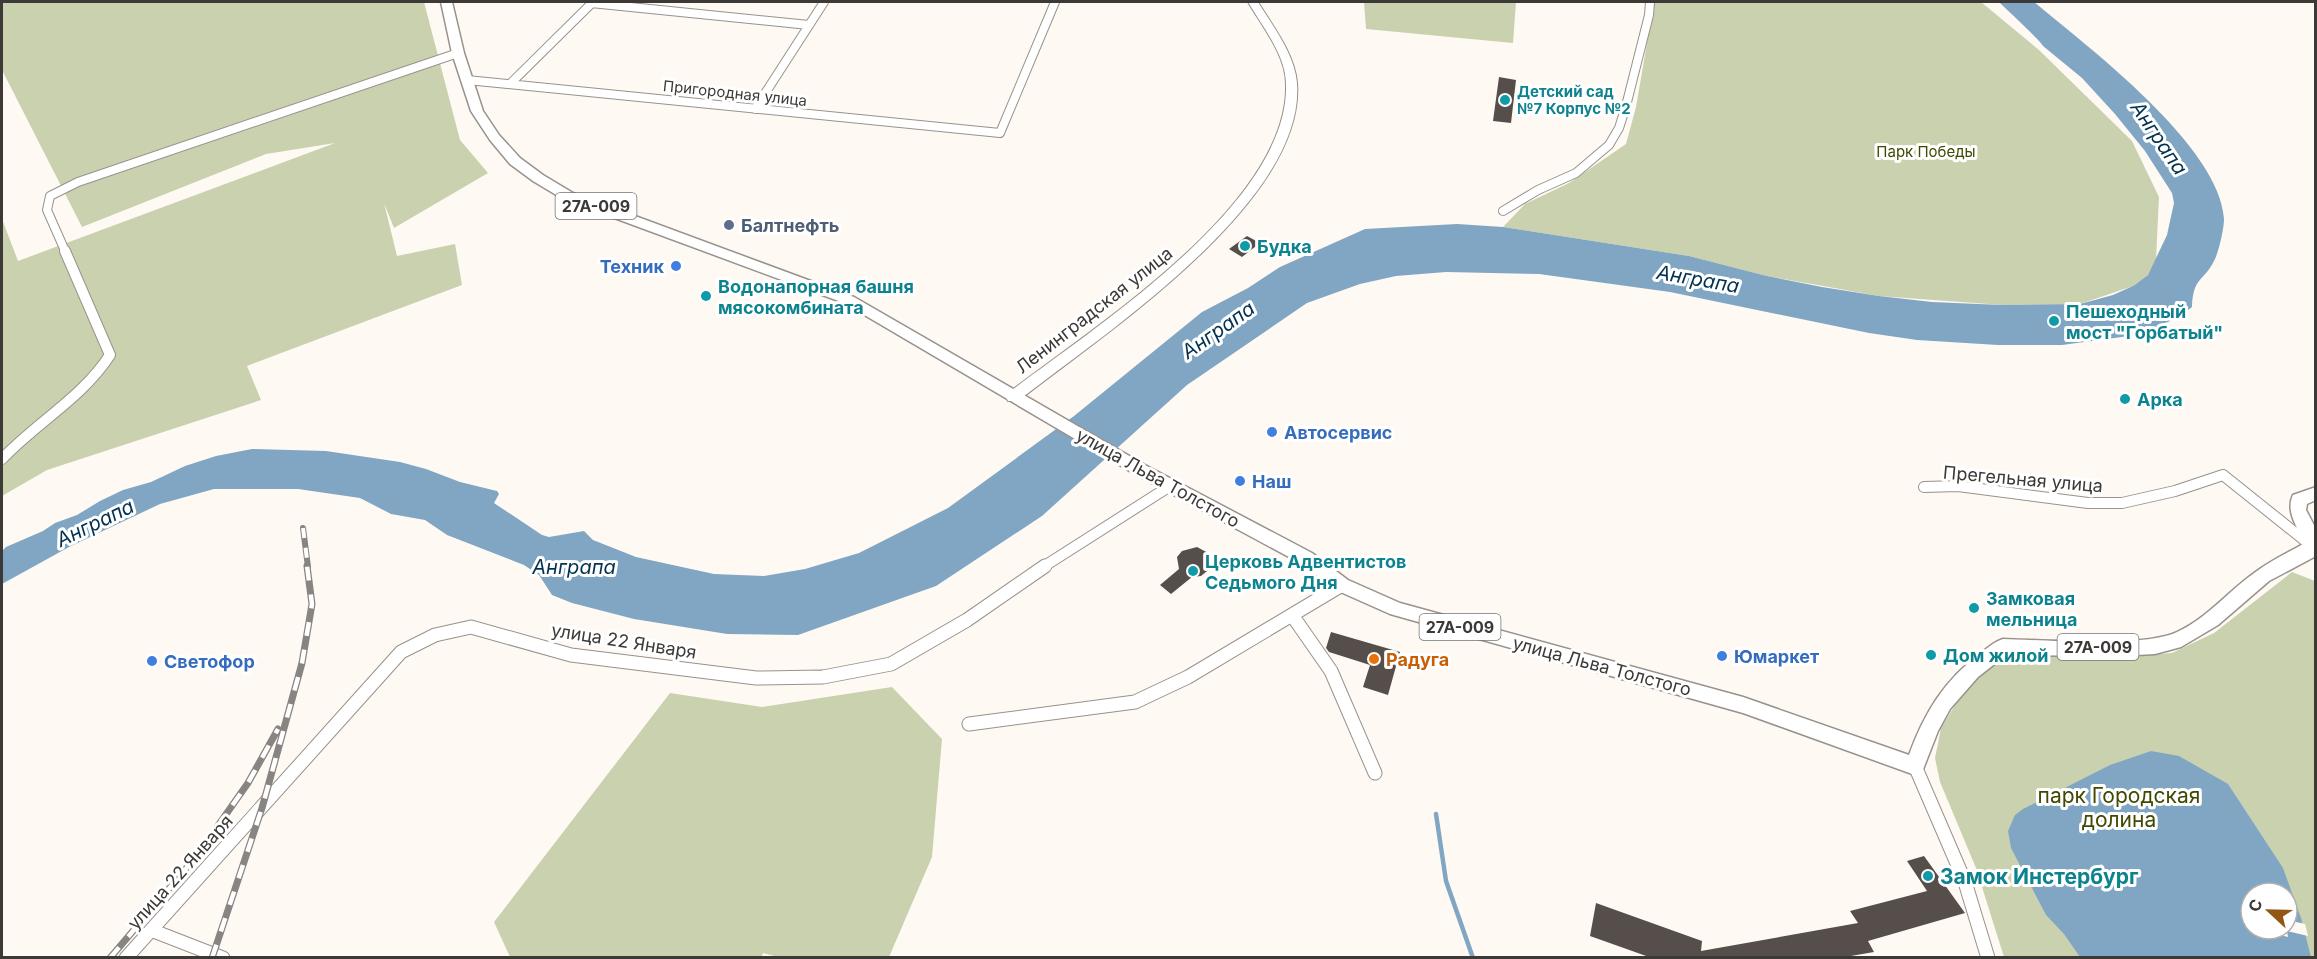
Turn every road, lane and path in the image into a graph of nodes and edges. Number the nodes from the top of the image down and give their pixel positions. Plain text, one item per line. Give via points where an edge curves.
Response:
1 (446, 2) edge
2 (592, 2) edge
3 (824, 2) edge
4 (1054, 2) edge
5 (1253, 2) edge
6 (1650, 2) edge
7 (634, 4) edge
8 (809, 24) junction
9 (458, 53) junction
10 (467, 80) junction
11 (510, 84) junction
12 (755, 109) junction
13 (1503, 211) dead end
14 (1013, 397) junction
15 (2, 459) edge
16 (1170, 486) junction
17 (1924, 487) dead end
18 (2316, 493) edge
19 (2314, 548) edge
20 (1342, 585) junction
21 (1292, 615) junction
22 (969, 724) dead end
23 (1915, 766) junction
24 (1375, 773) dead end
25 (151, 930) junction
26 (126, 957) edge
27 (223, 957) edge
28 (1988, 957) edge

1 - 9 main road, 27А-009
2 - 7 street
2 - 11 street
3 - 8 street
4 - 12 street, Пригородная улица via 1000,133
5 - 14 street, Ленинградская улица via 1292,80 1287,123 1274,153 1242,202 1173,274
6 - 13 street via 1626,106 1609,145 1576,173
7 - 8 street
8 - 12 street
9 - 10 main road, 27А-009
9 - 15 street via 78,182 50,196 47,210 110,355 102,372 13,445
10 - 11 street, Пригородная улица
10 - 14 main road, 27А-009 via 477,111 494,137 515,161 568,196 849,300
11 - 12 street, Пригородная улица
14 - 16 main road, улица Льва Толстого / 27А-009
16 - 20 main road, улица Льва Толстого / 27А-009 via 1306,558
16 - 25 street, улица 22 Января via 968,620 891,664 823,677 756,678 571,655 471,627 435,635 402,652
17 - 19 street, Прегельная улица via 1958,486 2088,503 2122,503 2175,491 2223,474
18 - 19 main road via 2299,500 2298,510
19 - 23 main road, 27А-009 via 2263,576 2212,620 2181,639 2155,646 2119,648 2003,647 1971,671 1943,703
20 - 21 street
20 - 23 main road, улица Льва Толстого / 27А-009 via 1396,609 1743,705
21 - 22 street via 1188,677 1135,702
21 - 24 street via 1331,671
23 - 28 street via 1965,882
25 - 26 street, улица 22 Января
25 - 27 street

